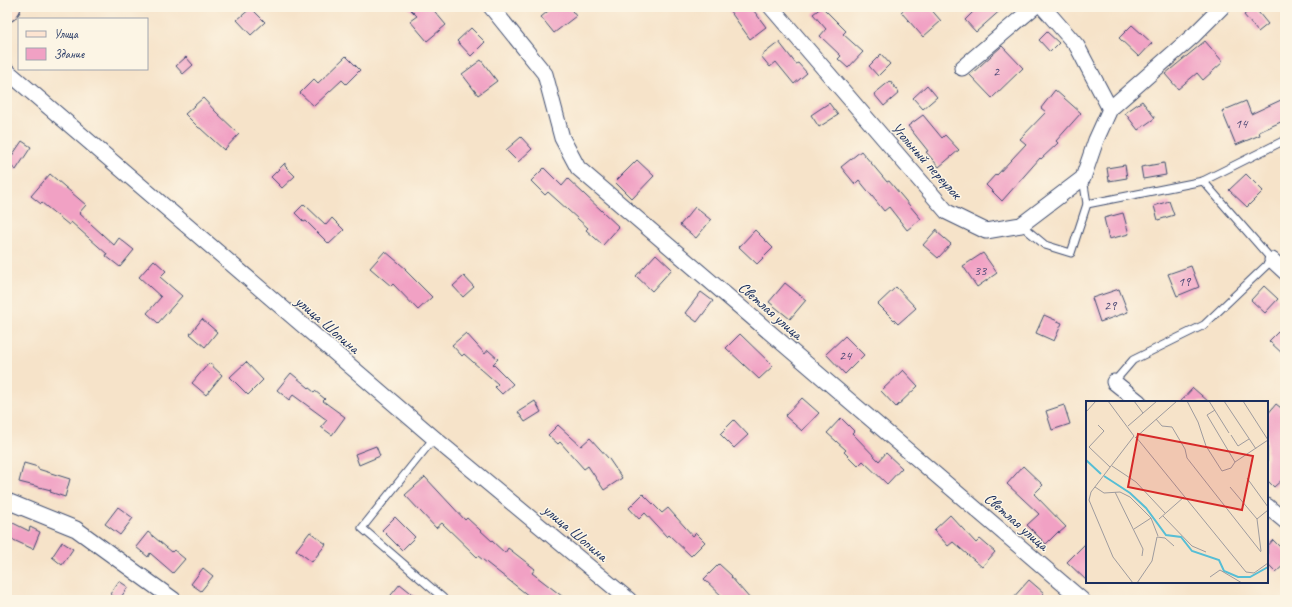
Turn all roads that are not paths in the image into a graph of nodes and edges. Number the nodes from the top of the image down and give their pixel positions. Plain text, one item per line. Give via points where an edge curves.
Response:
1 (10, 7) edge
2 (491, 7) edge
3 (771, 7) edge
4 (1034, 7) edge
5 (1043, 7) edge
6 (1222, 7) edge
7 (7, 11) edge
8 (962, 68) dead end
9 (7, 72) edge
10 (1110, 109) junction
11 (1285, 140) edge
12 (1083, 178) junction
13 (1203, 180) junction
14 (1087, 204) junction
15 (1021, 225) junction
16 (1272, 260) junction
17 (1285, 272) edge
18 (1114, 382) joint
19 (1137, 401) edge
20 (434, 438) junction
21 (7, 501) edge
22 (1268, 507) edge
23 (1285, 521) edge
24 (443, 598) dead end
25 (626, 599) edge
26 (174, 600) edge
27 (1082, 600) edge

1 - 7 street
2 - 27 street, Светлая улица via 545,74 562,138 578,168
3 - 15 street, Угольный переулок via 947,212 986,230
4 - 8 street
5 - 10 street via 1077,46
6 - 10 street
9 - 20 street, улица Шопина
10 - 12 street
11 - 13 lane
12 - 14 lane
12 - 15 street, Угольный переулок
13 - 14 lane
13 - 16 lane
14 - 15 lane via 1071,252 1045,246
16 - 17 street
16 - 18 lane via 1204,325 1133,360
18 - 19 street
20 - 24 lane via 362,528
20 - 25 street, улица Шопина
21 - 26 street via 76,529
22 - 23 street

